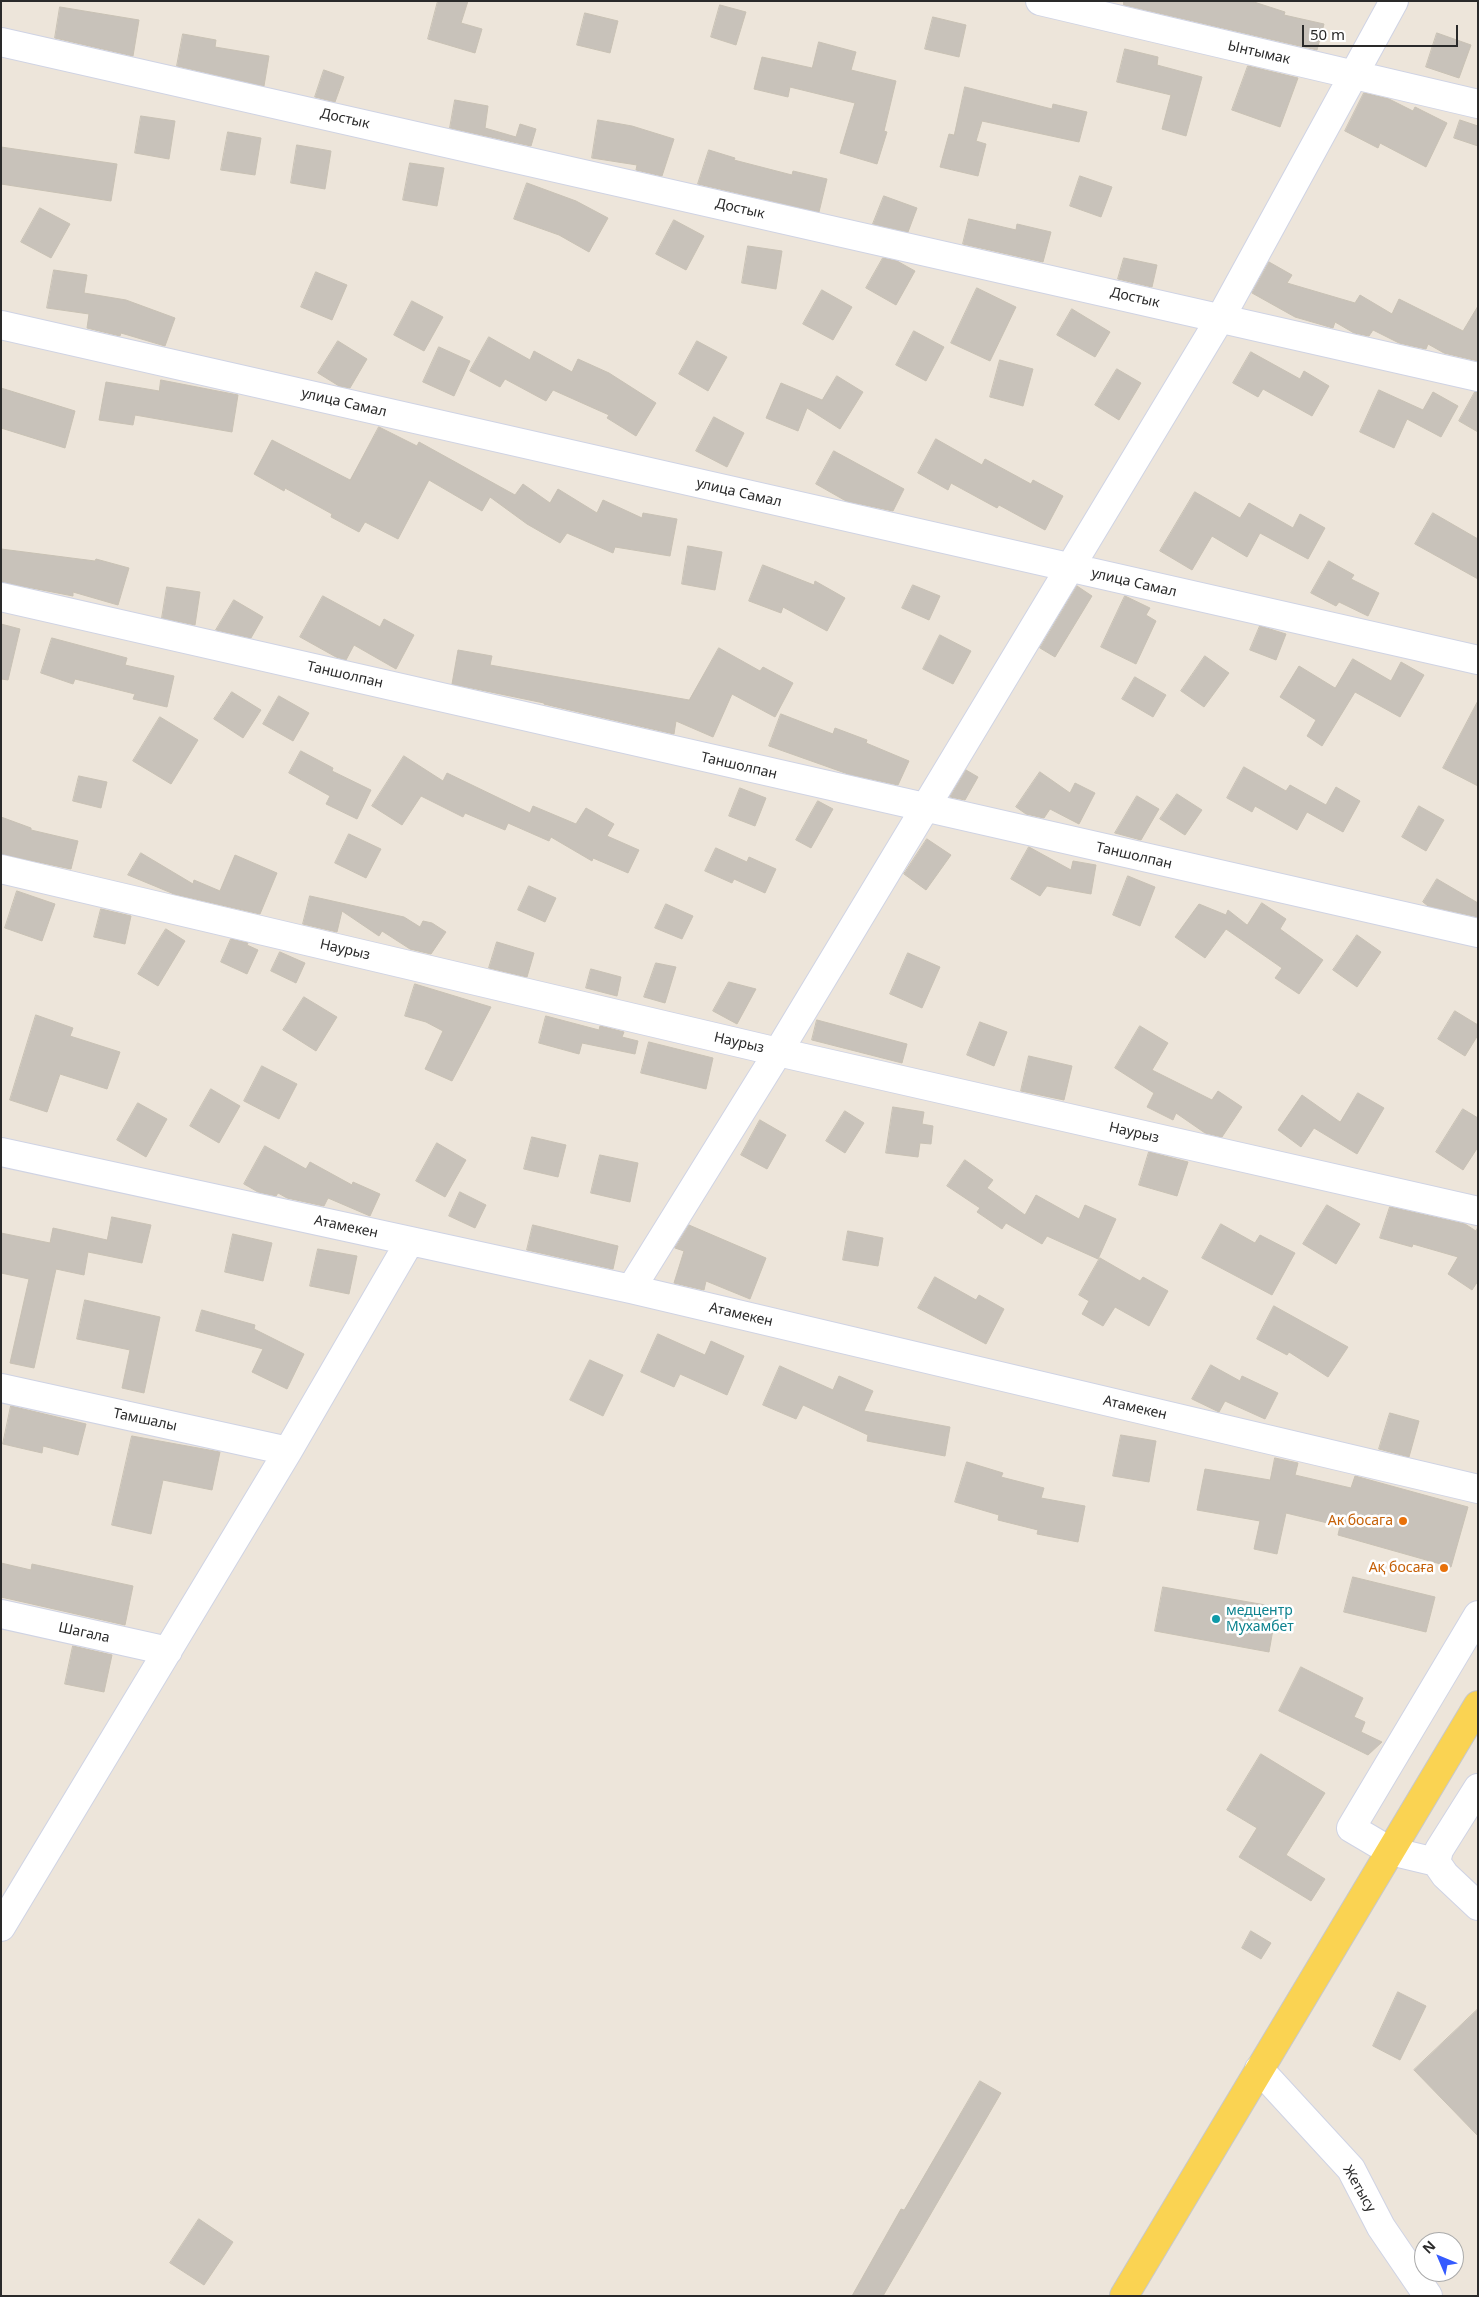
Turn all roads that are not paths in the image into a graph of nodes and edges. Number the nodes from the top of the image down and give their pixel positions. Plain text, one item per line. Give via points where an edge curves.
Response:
1 (1040, 1) edge
2 (1394, 1) edge
3 (1, 42) edge
4 (1353, 75) junction
5 (1478, 104) edge
6 (1221, 318) junction
7 (1, 325) edge
8 (1478, 377) edge
9 (1070, 568) junction
10 (1, 597) edge
11 (1478, 660) edge
12 (925, 808) junction
13 (1, 869) edge
14 (1478, 933) edge
15 (778, 1052) junction
16 (1, 1152) edge
17 (1478, 1211) edge
18 (410, 1241) junction
19 (631, 1289) junction
20 (1, 1388) edge
21 (288, 1451) junction
22 (1478, 1489) edge
23 (1, 1614) edge
24 (1478, 1615) edge
25 (168, 1651) junction
26 (1478, 1705) edge
27 (1478, 1788) edge
28 (1390, 1851) junction
29 (1436, 1862) junction
30 (1478, 1906) edge
31 (1, 1927) edge
32 (1259, 2069) junction
33 (1124, 2296) edge
34 (1428, 2296) edge

1 - 4 street, Ынтымак
2 - 4 street
3 - 6 street, Достык
4 - 5 street, Ынтымак
4 - 6 street
6 - 8 street, Достык
6 - 9 street
7 - 9 street, улица Самал
9 - 11 street, улица Самал
9 - 12 street
10 - 12 street, Таншолпан
12 - 14 street, Таншолпан
12 - 15 street
13 - 15 street, Наурыз
15 - 17 street, Наурыз
15 - 19 street
16 - 18 street, Атамекен
18 - 19 street, Атамекен
18 - 21 street
19 - 22 street, Атамекен
20 - 21 street, Тамшалы
21 - 25 street
23 - 25 street, Шагала
24 - 28 street via 1351,1828
25 - 31 street
26 - 28 main road
27 - 29 street via 1439,1850
28 - 29 street
28 - 32 main road
29 - 30 street
32 - 33 main road
32 - 34 street, Жетысу via 1351,2168 1381,2227

